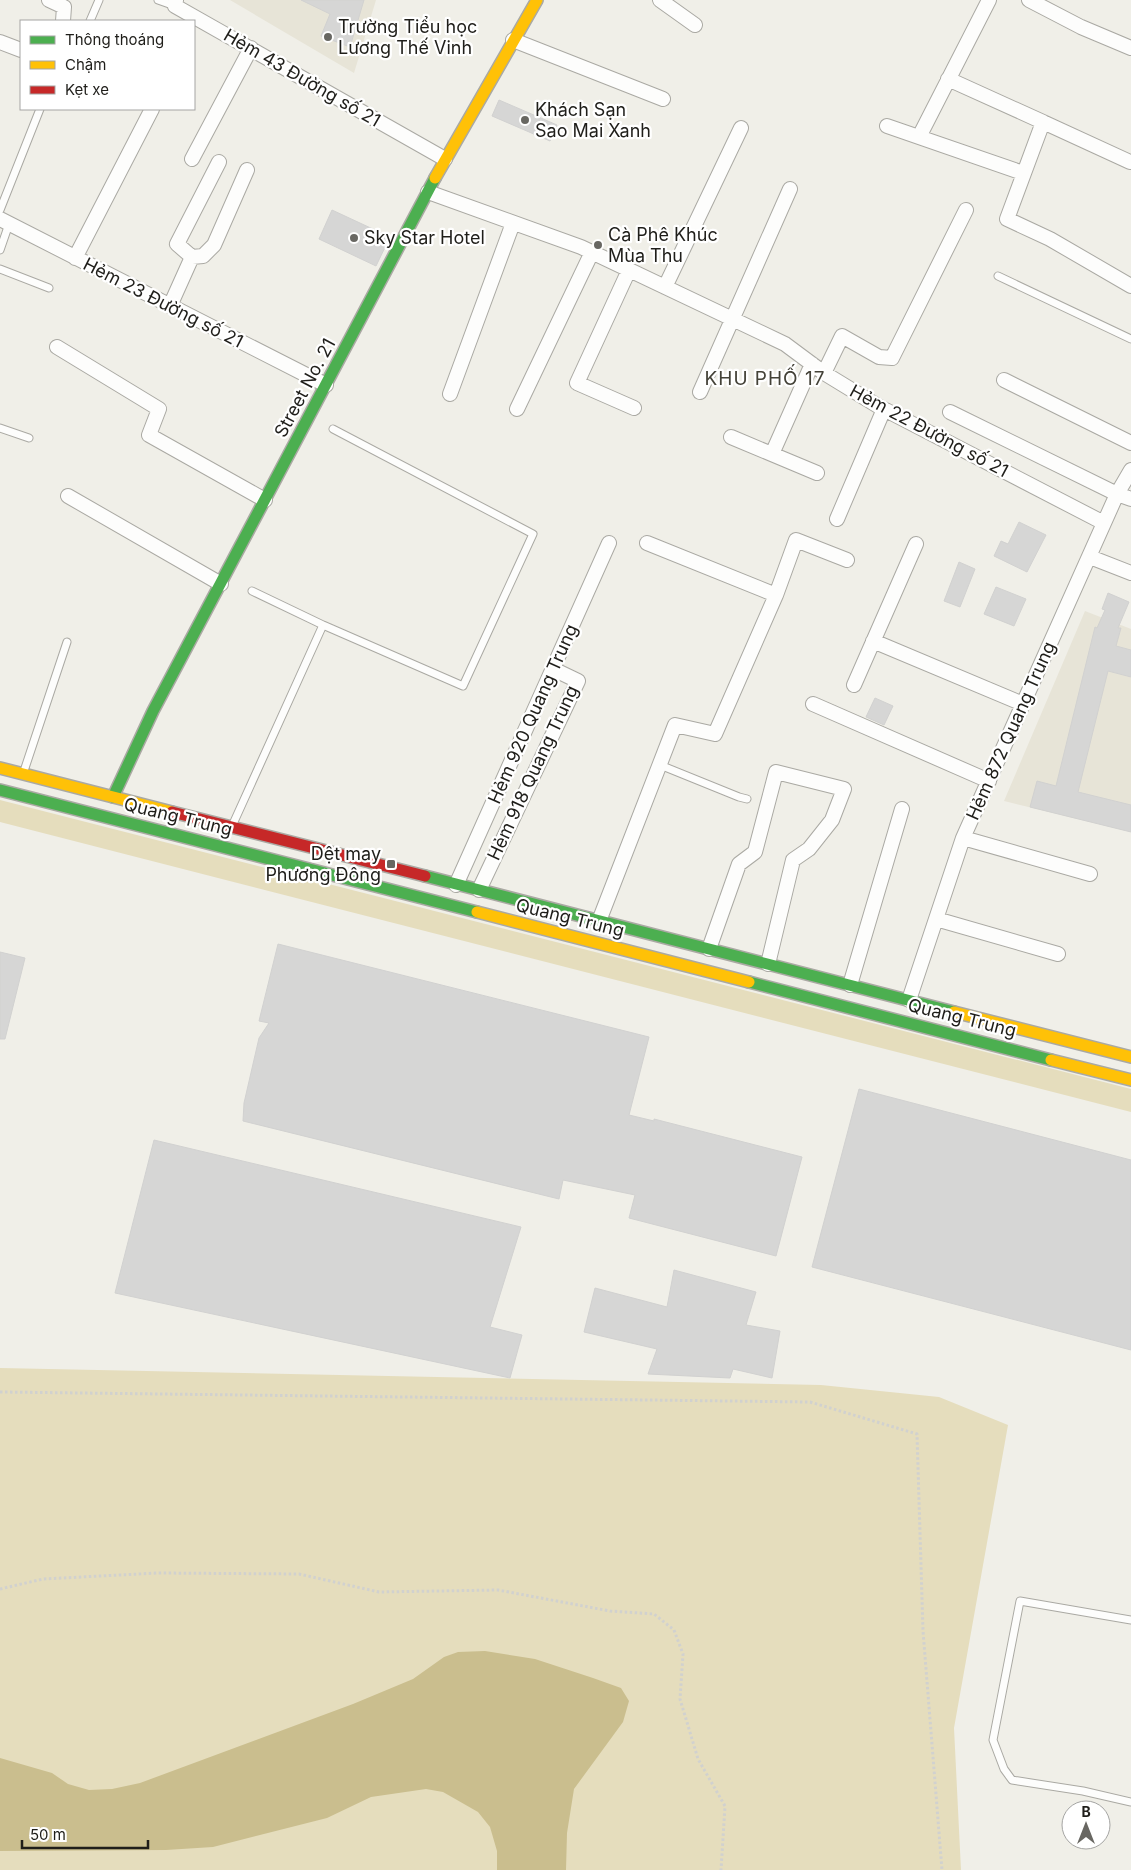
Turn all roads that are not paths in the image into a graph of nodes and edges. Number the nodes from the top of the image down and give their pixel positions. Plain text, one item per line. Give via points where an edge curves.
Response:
1 (49, 0) edge
2 (99, 0) edge
3 (158, 0) edge
4 (537, 0) edge
5 (660, 0) edge
6 (989, 0) edge
7 (1030, 0) edge
8 (176, 3) edge
9 (63, 20) edge
10 (90, 20) edge
11 (695, 25) dead end
12 (513, 40) junction
13 (0, 42) edge
14 (1130, 45) edge
15 (251, 48) junction
16 (20, 50) edge
17 (948, 79) junction
18 (663, 99) dead end
19 (40, 110) edge
20 (151, 110) edge
21 (1043, 122) junction
22 (887, 126) dead end
23 (741, 128) dead end
24 (919, 137) junction
25 (192, 159) dead end
26 (445, 159) junction
27 (219, 162) dead end
28 (1130, 162) edge
29 (247, 170) dead end
30 (1023, 173) junction
31 (790, 189) dead end
32 (428, 192) junction
33 (0, 210) edge
34 (966, 210) dead end
35 (5, 222) edge
36 (513, 223) junction
37 (0, 250) edge
38 (592, 252) junction
39 (192, 257) junction
40 (75, 258) junction
41 (0, 270) edge
42 (629, 270) junction
43 (998, 276) dead end
44 (1131, 286) edge
45 (665, 287) junction
46 (49, 288) dead end
47 (170, 306) junction
48 (733, 319) junction
49 (1131, 339) edge
50 (57, 347) dead end
51 (812, 364) junction
52 (824, 373) junction
53 (1004, 380) dead end
54 (326, 385) junction
55 (700, 392) dead end
56 (450, 394) dead end
57 (634, 408) dead end
58 (517, 409) dead end
59 (884, 409) junction
60 (950, 412) dead end
61 (0, 428) edge
62 (333, 429) dead end
63 (731, 437) dead end
64 (29, 438) dead end
65 (1131, 443) edge
66 (772, 454) junction
67 (1131, 470) edge
68 (818, 473) dead end
69 (1117, 494) junction
70 (68, 496) dead end
71 (1131, 499) edge
72 (265, 500) junction
73 (837, 519) dead end
74 (1104, 523) junction
75 (609, 543) dead end
76 (647, 543) dead end
77 (916, 544) dead end
78 (1090, 557) junction
79 (847, 560) dead end
80 (1131, 573) edge
81 (221, 584) junction
82 (252, 591) dead end
83 (776, 595) junction
84 (323, 625) junction
85 (873, 641) junction
86 (67, 642) dead end
87 (553, 669) junction
88 (854, 685) dead end
89 (813, 704) dead end
90 (1023, 704) junction
91 (660, 765) junction
92 (0, 768) edge
93 (23, 774) junction
94 (989, 781) junction
95 (0, 790) edge
96 (113, 797) junction
97 (747, 799) dead end
98 (902, 809) dead end
99 (104, 817) junction
100 (232, 827) junction
101 (963, 838) junction
102 (1090, 874) dead end
103 (456, 885) junction
104 (479, 890) junction
105 (936, 918) junction
106 (599, 921) junction
107 (709, 949) junction
108 (1058, 954) dead end
109 (768, 964) junction
110 (850, 985) junction
111 (909, 1000) junction
112 (1131, 1057) edge
113 (1131, 1080) edge
114 (1131, 1620) edge
115 (1131, 1802) edge

1 - 9 street via 64,7
2 - 10 lane
3 - 8 lane, Hẻm 43 Đường số 21
4 - 12 main road, Street No. 21
5 - 11 street
6 - 17 street
7 - 14 street via 1081,27
8 - 15 street, Hẻm 43 Đường số 21
12 - 18 street
12 - 26 main road, Street No. 21
13 - 16 street
15 - 25 street
15 - 26 street, Hẻm 43 Đường số 21
17 - 21 street
17 - 24 street
19 - 33 lane
20 - 40 street
21 - 28 street
21 - 30 street
22 - 24 street
23 - 45 street
24 - 30 street
26 - 32 main road, Street No. 21
27 - 39 street via 176,244
29 - 39 street via 214,245 203,256
30 - 44 street via 1007,219 1050,239
31 - 48 street
32 - 36 street, Hẻm 22 Đường số 21
32 - 54 main road, Street No. 21
34 - 52 street via 892,358 878,357 842,336
35 - 37 lane
35 - 40 street, Hẻm 23 Đường số 21
36 - 38 street, Hẻm 22 Đường số 21
36 - 56 street
38 - 42 street, Hẻm 22 Đường số 21
38 - 58 street
39 - 47 street
40 - 47 street, Hẻm 23 Đường số 21
41 - 46 lane
42 - 45 street, Hẻm 22 Đường số 21
42 - 57 street via 577,383
43 - 49 lane
45 - 48 street, Hẻm 22 Đường số 21
47 - 54 street, Hẻm 23 Đường số 21
48 - 51 street, Hẻm 22 Đường số 21 via 785,344
48 - 55 street
50 - 72 street via 159,409 149,435
51 - 52 street, Hẻm 22 Đường số 21
51 - 66 street
52 - 59 street, Hẻm 22 Đường số 21
53 - 65 street
54 - 72 main road, Street No. 21
59 - 73 street
59 - 74 street, Hẻm 22 Đường số 21
60 - 69 street
61 - 64 lane
62 - 84 lane via 533,534 463,686
63 - 66 street
66 - 68 street
67 - 69 street, Hẻm 872 Quang Trung
69 - 71 street
69 - 74 street, Hẻm 872 Quang Trung
70 - 81 street
72 - 81 main road, Street No. 21
74 - 78 street, Hẻm 872 Quang Trung
75 - 87 street, Hẻm 920 Quang Trung
76 - 83 street
77 - 85 street
78 - 80 street
78 - 90 street, Hẻm 872 Quang Trung
79 - 83 street via 796,540
81 - 96 main road, Street No. 21 via 153,712
82 - 84 lane
83 - 91 street via 715,734 675,725
84 - 100 lane
85 - 88 street
85 - 90 street
86 - 93 lane
87 - 103 street, Hẻm 920 Quang Trung
87 - 104 street, Hẻm 918 Quang Trung via 578,681
89 - 94 street
90 - 94 street, Hẻm 872 Quang Trung
91 - 97 lane
91 - 106 street
92 - 93 main road, Quang Trung
93 - 96 main road, Quang Trung
94 - 101 street, Hẻm 872 Quang Trung
95 - 99 main road, Quang Trung
96 - 99 main road, Street No. 21
96 - 100 main road, Quang Trung
98 - 110 street
99 - 113 main road, Quang Trung
100 - 103 main road, Quang Trung
101 - 102 street
101 - 105 street, Hẻm 872 Quang Trung
103 - 104 main road, Quang Trung
104 - 106 main road, Quang Trung
105 - 108 street
105 - 111 street, Hẻm 872 Quang Trung
106 - 107 main road, Quang Trung
107 - 109 main road, Quang Trung
107 - 109 street via 739,864 755,852 776,772 844,789 832,820 810,849 793,860
109 - 110 main road, Quang Trung
110 - 111 main road, Quang Trung
111 - 112 main road, Quang Trung
114 - 115 lane via 1020,1601 992,1740 1012,1780

